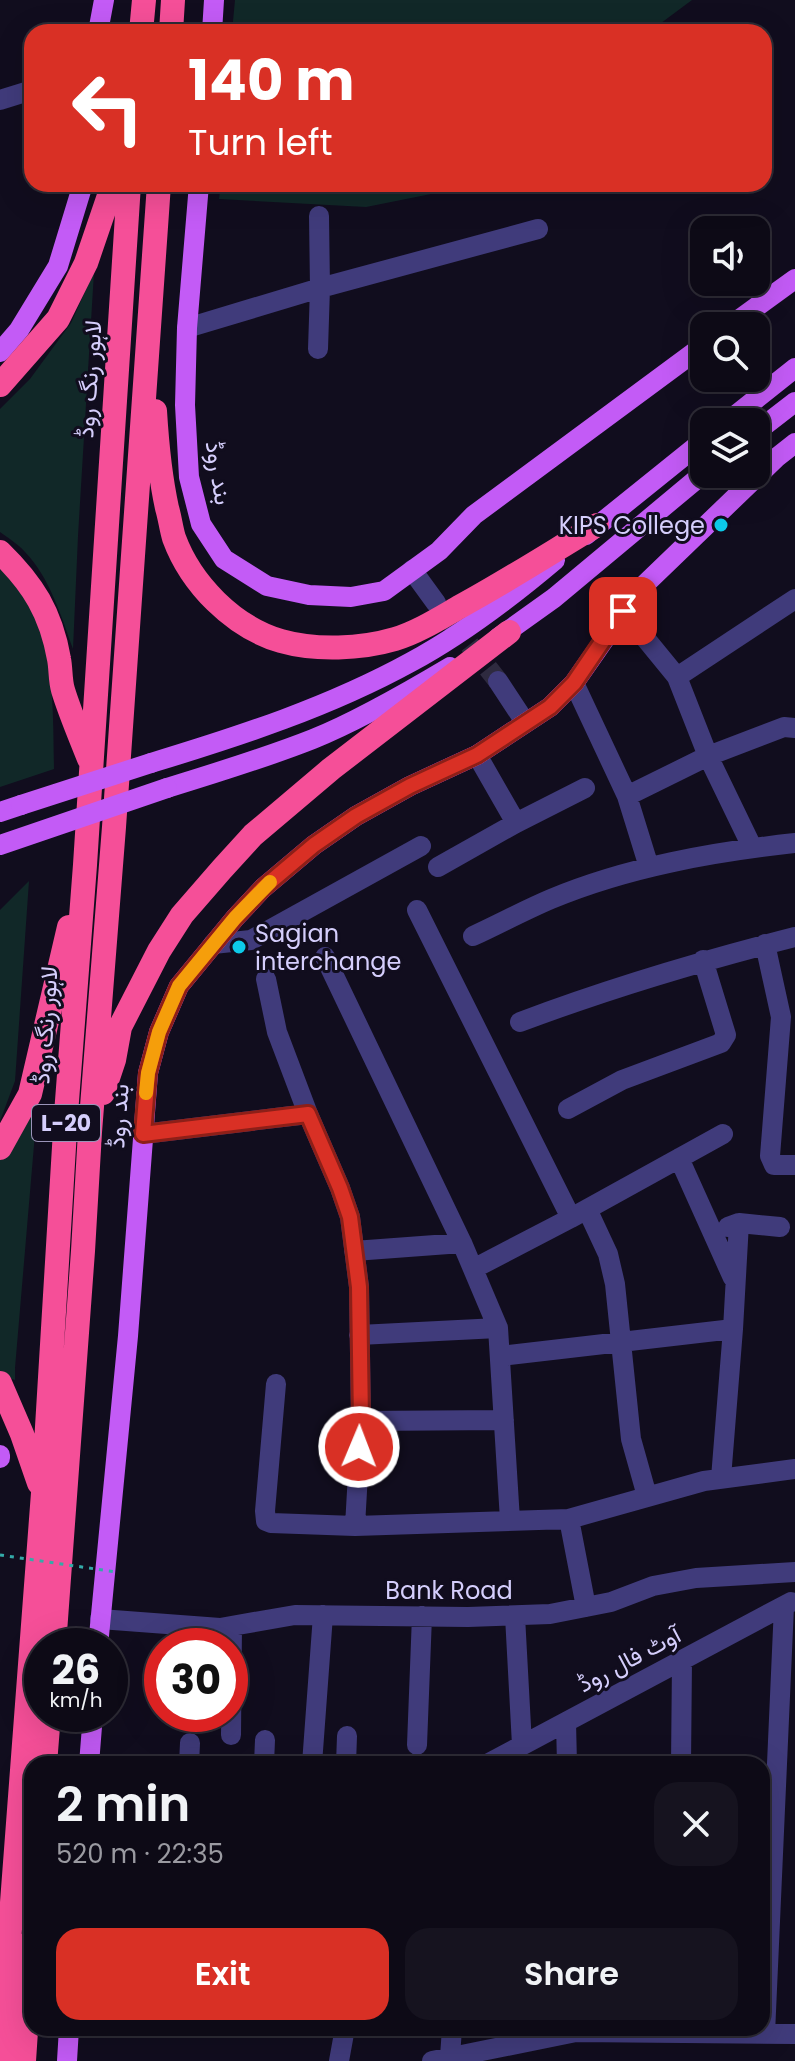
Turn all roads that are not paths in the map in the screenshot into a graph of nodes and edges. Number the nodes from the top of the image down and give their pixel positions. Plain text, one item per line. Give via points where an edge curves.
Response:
1 (104, 0) edge
2 (144, 0) edge
3 (173, 0) edge
4 (214, 0) edge
5 (100, 24) edge
6 (142, 24) edge
7 (172, 24) edge
8 (212, 24) edge
9 (24, 92) edge
10 (0, 100) edge
11 (81, 192) edge
12 (110, 192) edge
13 (128, 192) edge
14 (158, 192) edge
15 (198, 192) edge
16 (319, 216) dead end
17 (538, 229) dead end
18 (795, 279) edge
19 (320, 288) junction
20 (749, 312) edge
21 (187, 328) junction
22 (147, 337) junction
23 (318, 349) dead end
24 (0, 352) edge
25 (690, 355) edge
26 (795, 368) edge
27 (0, 385) edge
28 (795, 402) edge
29 (745, 408) edge
30 (770, 421) edge
31 (795, 443) edge
32 (690, 451) edge
33 (690, 485) edge
34 (597, 525) junction
35 (0, 552) edge
36 (412, 570) junction
37 (795, 599) edge
38 (436, 603) tunnel mouth
39 (623, 611) junction
40 (509, 632) junction
41 (677, 677) junction
42 (498, 681) tunnel mouth
43 (574, 683) junction
44 (525, 722) junction
45 (795, 728) edge
46 (477, 755) junction
47 (708, 756) junction
48 (91, 765) junction
49 (585, 788) dead end
50 (627, 796) junction
51 (0, 812) edge
52 (516, 823) junction
53 (795, 843) edge
54 (0, 845) edge
55 (421, 846) dead end
56 (752, 847) junction
57 (85, 865) junction
58 (438, 867) dead end
59 (649, 867) junction
60 (417, 910) dead end
61 (473, 936) dead end
62 (795, 937) edge
63 (213, 944) junction
64 (765, 944) junction
65 (325, 957) dead end
66 (703, 960) junction
67 (266, 979) dead end
68 (520, 1022) dead end
69 (568, 1109) dead end
70 (308, 1114) junction
71 (90, 1132) junction
72 (143, 1134) junction
73 (723, 1134) dead end
74 (0, 1148) edge
75 (679, 1158) junction
76 (795, 1165) edge
77 (579, 1214) junction
78 (739, 1223) junction
79 (780, 1227) dead end
80 (713, 1232) junction
81 (462, 1243) junction
82 (354, 1251) junction
83 (473, 1269) junction
84 (735, 1283) junction
85 (498, 1328) junction
86 (733, 1329) junction
87 (359, 1335) junction
88 (622, 1343) junction
89 (500, 1356) junction
90 (0, 1383) edge
91 (276, 1384) dead end
92 (504, 1420) junction
93 (361, 1421) junction
94 (795, 1469) edge
95 (721, 1478) junction
96 (43, 1493) junction
97 (647, 1496) junction
98 (569, 1519) junction
99 (510, 1520) junction
100 (355, 1526) junction
101 (795, 1572) edge
102 (789, 1603) edge
103 (586, 1607) junction
104 (323, 1615) junction
105 (422, 1616) junction
106 (515, 1616) junction
107 (100, 1619) junction
108 (232, 1626) junction
109 (55, 1628) edge
110 (99, 1628) edge
111 (682, 1660) junction
112 (566, 1722) junction
113 (48, 1732) edge
114 (92, 1732) edge
115 (231, 1735) dead end
116 (347, 1736) dead end
117 (265, 1740) dead end
118 (190, 1743) dead end
119 (417, 1745) dead end
120 (522, 1745) junction
121 (46, 1756) edge
122 (90, 1756) edge
123 (189, 1756) edge
124 (264, 1756) edge
125 (313, 1756) edge
126 (346, 1756) edge
127 (502, 1756) edge
128 (567, 1756) edge
129 (681, 1756) edge
130 (770, 1944) edge
131 (770, 2034) edge
132 (795, 2034) edge
133 (26, 2036) edge
134 (69, 2036) edge
135 (344, 2036) edge
136 (449, 2036) edge
137 (549, 2036) edge
138 (439, 2060) edge
139 (0, 2061) edge
140 (24, 2061) edge
141 (67, 2061) edge
142 (339, 2061) edge

1 - 5 main road
2 - 6 highway
3 - 7 highway
4 - 8 main road
9 - 10 street
11 - 24 main road via 58,266
12 - 27 highway via 86,263 58,319
13 - 48 highway, لاہور رنگ روڈ / L-20
14 - 22 highway, L-20
15 - 21 main road, بند روڈ
16 - 19 street
17 - 19 street
18 - 20 main road
19 - 21 street
19 - 23 street
21 - 36 main road, بند روڈ via 189,477 201,524 224,559 267,586 309,595 351,597 384,591
22 - 34 highway via 161,480 174,537 190,570 212,597 244,624 280,641 362,646 398,638 475,599
22 - 71 highway, L-20, bridge
25 - 36 main road, بند روڈ via 474,515
26 - 29 main road
28 - 30 main road
31 - 39 main road, بند روڈ
32 - 34 main road
33 - 40 main road
34 - 51 main road, bridge via 506,599 410,663 265,727
35 - 48 highway via 33,588 53,629 61,686
36 - 38 street
37 - 41 street
39 - 41 street
39 - 43 main road, بند روڈ
40 - 54 main road, bridge via 317,737
40 - 71 highway via 253,835 182,915 120,1027
41 - 47 street
42 - 44 street
43 - 44 main road, بند روڈ
43 - 50 street
44 - 46 main road, بند روڈ
45 - 47 street via 784,727
46 - 52 street
46 - 63 main road, بند روڈ via 369,808 314,845 263,888
47 - 50 street
47 - 56 street
48 - 57 highway, لاہور رنگ روڈ / L-20, bridge
49 - 52 street
50 - 59 street
52 - 58 street
53 - 56 street
55 - 63 street via 251,940
56 - 59 street
57 - 74 highway via 30,1094
57 - 96 highway, لاہور رنگ روڈ / L-20
59 - 61 street via 552,899
60 - 77 street
62 - 64 street
63 - 72 main road, بند روڈ via 179,986 159,1032 148,1073
64 - 66 street
64 - 76 street via 781,1017 770,1156 774,1165
65 - 81 street
66 - 68 street
66 - 69 street via 725,1040 622,1080
67 - 70 street via 277,1032
70 - 72 street
70 - 82 street via 350,1217
71 - 109 highway, L-20
72 - 107 main road, بند روڈ
73 - 75 street
75 - 77 street
75 - 80 street
77 - 83 street
77 - 88 street via 608,1254
78 - 79 street
78 - 80 street
78 - 84 street
80 - 84 street
81 - 82 street
81 - 83 street
82 - 87 street
83 - 85 street
84 - 86 street
85 - 87 street
85 - 89 street
86 - 88 street
86 - 95 street
87 - 93 street
88 - 89 street
88 - 97 street via 631,1439
89 - 92 street
90 - 96 highway
91 - 100 street via 266,1521
92 - 93 street
92 - 99 street
93 - 100 street
94 - 95 street
95 - 97 street
96 - 139 highway, لاہور رنگ روڈ / L-20
97 - 98 street
98 - 99 street
98 - 103 street
99 - 100 street
101 - 103 street, Bank Road via 682,1581
102 - 111 street, آوٹ فال روڈ
102 - 130 street
103 - 106 street, Bank Road
104 - 105 street, Bank Road
104 - 108 street, Bank Road
104 - 125 street
105 - 106 street, Bank Road
105 - 119 street
106 - 120 street
107 - 108 street, Bank Road
107 - 110 main road, بند روڈ
108 - 115 street
111 - 112 street, آوٹ فال روڈ
111 - 129 street
112 - 120 street, آوٹ فال روڈ
112 - 128 street
113 - 121 highway
114 - 122 main road
116 - 126 street
117 - 124 street
118 - 123 street
120 - 127 street, آوٹ فال روڈ
131 - 132 street
133 - 140 highway
134 - 141 main road
135 - 142 street
136 - 138 street
137 - 138 street

